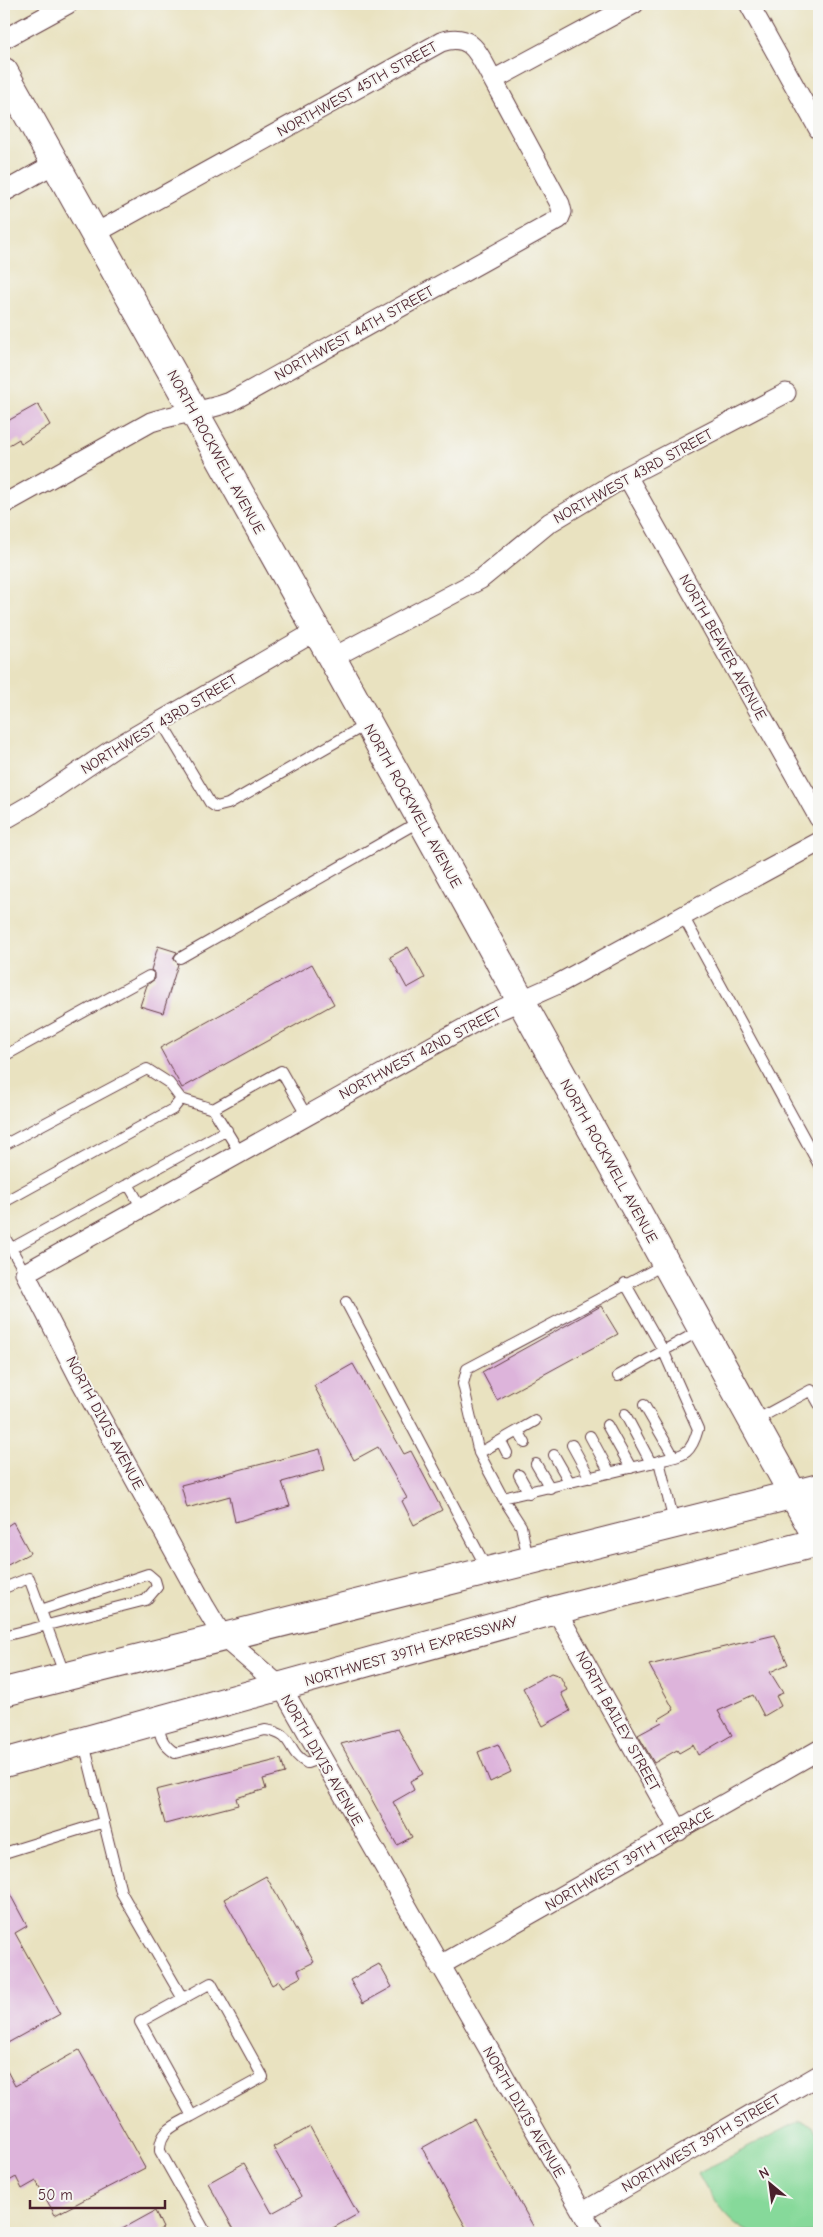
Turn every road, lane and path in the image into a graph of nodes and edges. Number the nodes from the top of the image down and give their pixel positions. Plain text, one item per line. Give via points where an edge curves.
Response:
1 (68, 4) edge
2 (634, 4) edge
3 (749, 4) edge
4 (4, 39) edge
5 (4, 72) edge
6 (493, 80) junction
7 (819, 130) edge
8 (54, 164) junction
9 (4, 192) edge
10 (94, 234) junction
11 (786, 393) dead end
12 (194, 412) junction
13 (627, 476) junction
14 (4, 504) edge
15 (316, 631) junction
16 (332, 658) junction
17 (161, 721) junction
18 (368, 723) junction
19 (819, 818) edge
20 (4, 820) edge
21 (421, 820) junction
22 (819, 842) edge
23 (683, 916) junction
24 (180, 958) dead end
25 (149, 976) dead end
26 (520, 1001) junction
27 (4, 1056) edge
28 (181, 1099) junction
29 (213, 1109) junction
30 (306, 1115) junction
31 (227, 1130) junction
32 (4, 1145) edge
33 (240, 1152) junction
34 (819, 1165) edge
35 (128, 1184) junction
36 (4, 1202) edge
37 (142, 1208) junction
38 (4, 1236) edge
39 (12, 1248) junction
40 (666, 1263) junction
41 (25, 1273) junction
42 (625, 1283) junction
43 (346, 1302) dead end
44 (702, 1330) junction
45 (663, 1350) junction
46 (624, 1376) dead end
47 (819, 1404) edge
48 (644, 1405) dead end
49 (625, 1414) dead end
50 (535, 1422) dead end
51 (753, 1422) junction
52 (607, 1424) dead end
53 (518, 1431) junction
54 (590, 1436) dead end
55 (500, 1441) junction
56 (525, 1443) dead end
57 (572, 1444) dead end
58 (479, 1452) junction
59 (507, 1453) dead end
60 (554, 1455) dead end
61 (674, 1457) junction
62 (655, 1462) junction
63 (536, 1464) dead end
64 (631, 1468) junction
65 (610, 1473) junction
66 (519, 1475) dead end
67 (590, 1478) junction
68 (570, 1483) junction
69 (550, 1488) junction
70 (807, 1491) edge
71 (529, 1493) junction
72 (503, 1498) junction
73 (674, 1524) junction
74 (819, 1542) edge
75 (528, 1560) junction
76 (488, 1571) junction
77 (4, 1588) edge
78 (41, 1610) junction
79 (556, 1610) junction
80 (45, 1625) junction
81 (4, 1636) edge
82 (224, 1636) junction
83 (65, 1676) junction
84 (282, 1688) junction
85 (4, 1692) edge
86 (158, 1722) junction
87 (84, 1742) junction
88 (819, 1750) edge
89 (321, 1758) junction
90 (4, 1763) edge
91 (104, 1822) junction
92 (679, 1831) junction
93 (4, 1853) edge
94 (439, 1966) junction
95 (183, 1999) junction
96 (819, 2075) edge
97 (192, 2116) junction
98 (583, 2212) junction
99 (206, 2233) edge
100 (594, 2233) edge

1 - 4 street
2 - 6 street
3 - 7 street
5 - 8 main road, NORTH ROCKWELL AVENUE
6 - 10 street, NORTHWEST 45TH STREET via 470,44 451,38
6 - 12 street, NORTHWEST 44TH STREET via 560,204 562,212 559,219 230,402
8 - 9 street
8 - 10 main road, NORTH ROCKWELL AVENUE
10 - 12 main road, NORTH ROCKWELL AVENUE
11 - 13 street, NORTHWEST 43RD STREET
12 - 14 street, NORTHWEST 44TH STREET via 151,422
12 - 15 main road, NORTH ROCKWELL AVENUE
13 - 16 street, NORTHWEST 43RD STREET via 549,523 481,579
13 - 19 street, NORTH BEAVER AVENUE
15 - 16 main road, NORTH ROCKWELL AVENUE
15 - 17 street, NORTHWEST 43RD STREET
16 - 18 main road, NORTH ROCKWELL AVENUE
17 - 18 lane via 210,803 216,807 228,804
17 - 20 street, NORTHWEST 43RD STREET
18 - 21 main road, NORTH ROCKWELL AVENUE
21 - 24 lane
21 - 26 main road, NORTH ROCKWELL AVENUE
22 - 23 street, NORTHWEST 42ND STREET
23 - 26 street, NORTHWEST 42ND STREET
23 - 34 lane
25 - 27 lane
26 - 30 street, NORTHWEST 42ND STREET via 486,1016
26 - 40 main road, NORTH ROCKWELL AVENUE
28 - 29 lane
28 - 32 lane via 169,1083 147,1070
28 - 36 lane via 173,1109
29 - 30 lane via 280,1071
29 - 31 lane
30 - 33 street, NORTHWEST 42ND STREET
31 - 33 lane
31 - 35 lane
33 - 37 street, NORTHWEST 42ND STREET
35 - 37 lane
35 - 39 lane
37 - 41 street, NORTHWEST 42ND STREET
38 - 39 lane
39 - 41 lane
40 - 42 lane
40 - 44 main road, NORTH ROCKWELL AVENUE
41 - 82 street, NORTH DIVIS AVENUE via 79,1378
42 - 45 lane
42 - 58 lane via 467,1370 463,1384
43 - 76 lane
44 - 45 lane
44 - 51 main road, NORTH ROCKWELL AVENUE
45 - 46 lane
45 - 61 lane via 698,1429 693,1446
47 - 51 lane via 811,1390
48 - 61 lane
49 - 62 lane
50 - 53 lane
51 - 70 main road, NORTH ROCKWELL AVENUE
52 - 64 lane
53 - 55 lane
53 - 56 lane
54 - 65 lane
55 - 58 lane
55 - 59 lane
57 - 67 lane
58 - 72 lane
60 - 68 lane
61 - 62 lane
62 - 64 lane
62 - 73 lane
63 - 69 lane
64 - 65 lane
65 - 67 lane
66 - 71 lane
67 - 68 lane
68 - 69 lane
69 - 71 lane
70 - 73 main road
70 - 74 main road, NORTH ROCKWELL AVENUE
71 - 72 lane
72 - 75 lane via 521,1526
73 - 75 main road
74 - 79 main road, NORTHWEST 39TH EXPRESSWAY
75 - 76 main road
76 - 82 main road
77 - 78 lane via 29,1578
78 - 80 lane
78 - 80 lane via 148,1574 157,1587 146,1600
79 - 84 main road, NORTHWEST 39TH EXPRESSWAY
79 - 92 street, NORTH BAILEY STREET
80 - 81 lane
80 - 83 lane
82 - 83 main road
82 - 84 street, NORTH DIVIS AVENUE
83 - 85 main road
84 - 86 main road, NORTHWEST 39TH EXPRESSWAY
84 - 89 street, NORTH DIVIS AVENUE
86 - 87 main road, NORTHWEST 39TH EXPRESSWAY
86 - 89 lane via 160,1738 175,1753 266,1730 285,1736 298,1759 307,1763
87 - 90 main road, NORTHWEST 39TH EXPRESSWAY
87 - 91 lane
88 - 92 street, NORTHWEST 39TH TERRACE
89 - 94 street, NORTH DIVIS AVENUE
91 - 93 lane
91 - 95 lane via 121,1892
92 - 94 street, NORTHWEST 39TH TERRACE
94 - 98 street, NORTH DIVIS AVENUE
95 - 97 lane via 140,2022
95 - 97 lane via 211,1983 263,2077
96 - 98 street, NORTHWEST 39TH STREET
97 - 99 lane via 164,2134 160,2151
98 - 100 street, NORTH DIVIS AVENUE

